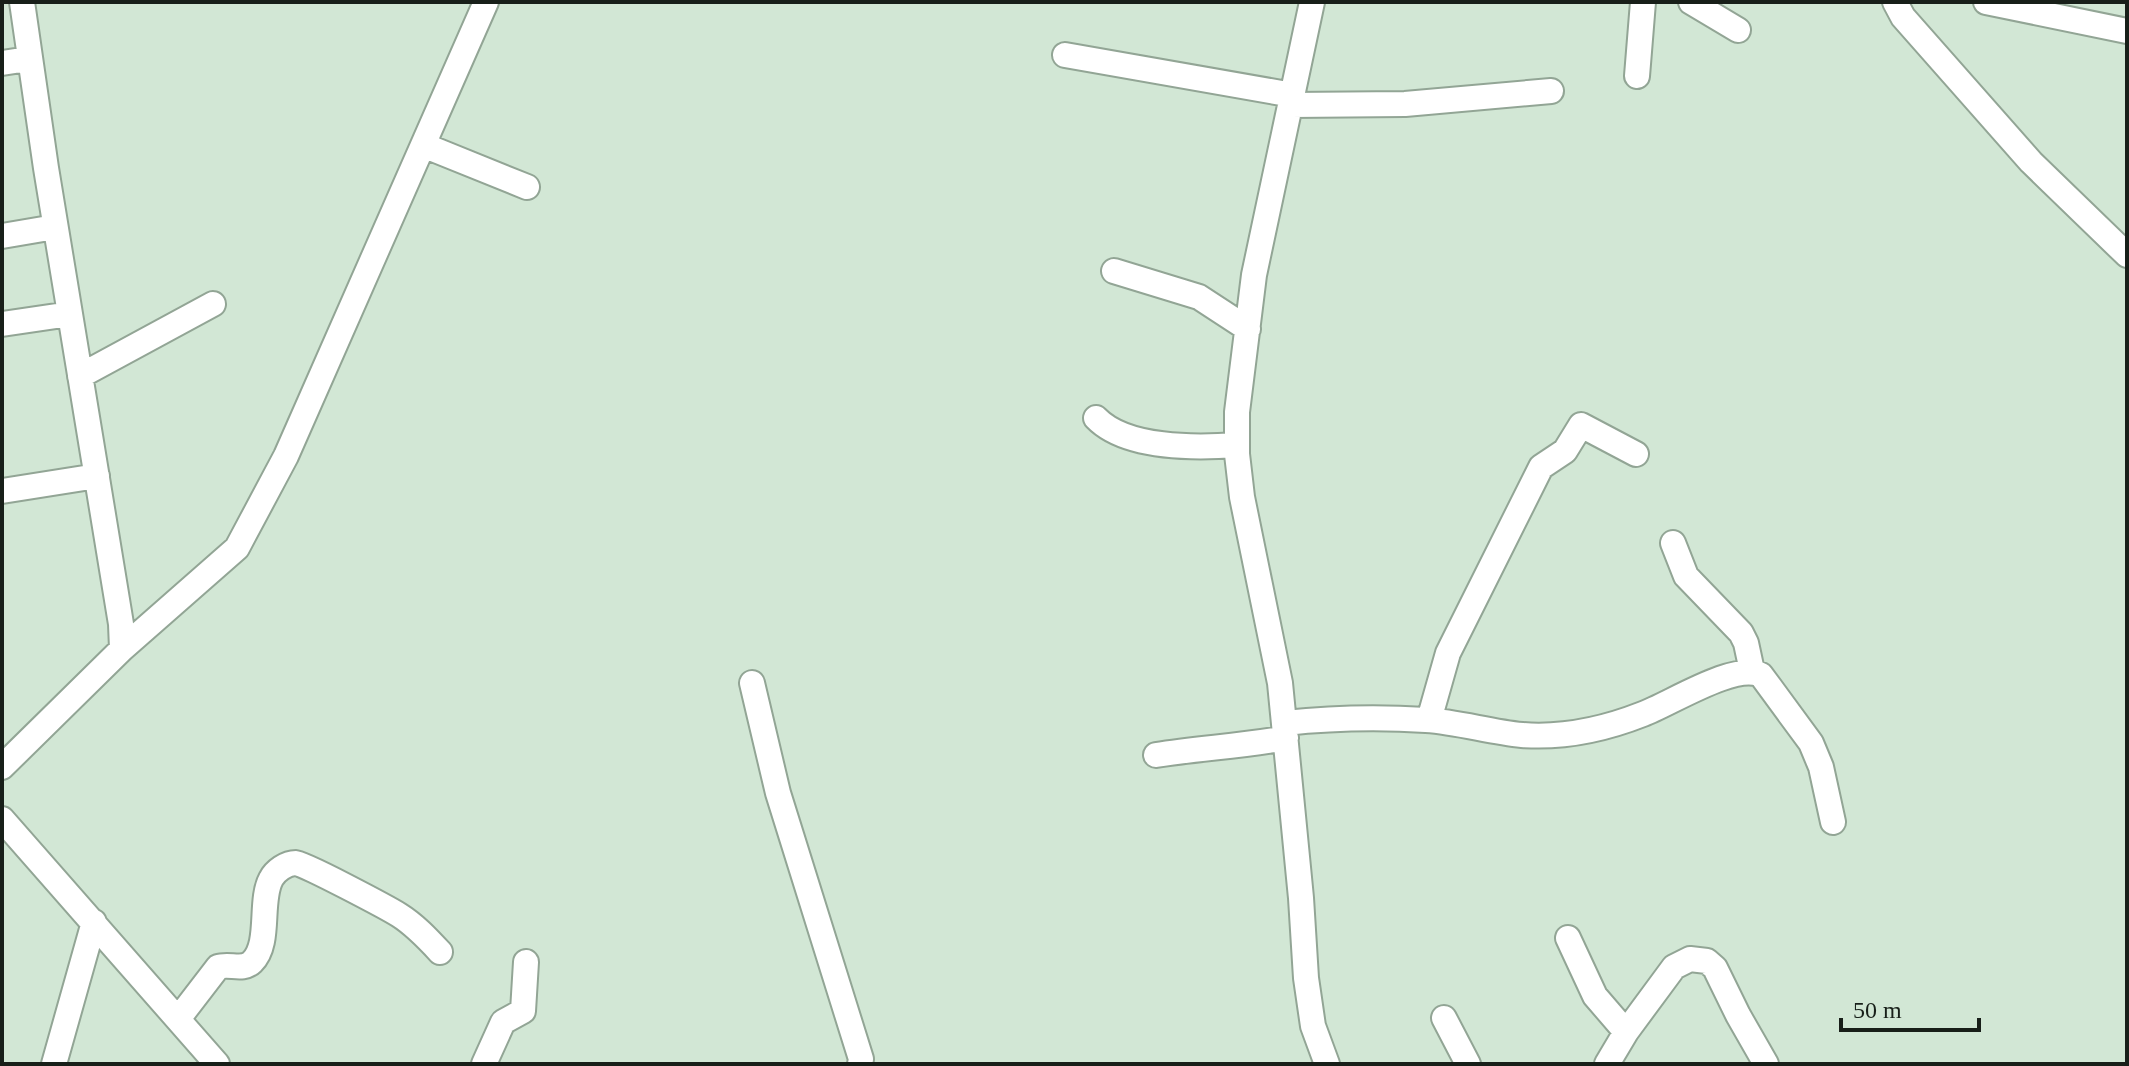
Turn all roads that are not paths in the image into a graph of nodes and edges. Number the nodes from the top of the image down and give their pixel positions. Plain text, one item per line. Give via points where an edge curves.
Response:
1 (22, 2) edge
2 (486, 2) edge
3 (1312, 2) edge
4 (1643, 2) edge
5 (1691, 2) edge
6 (1895, 2) edge
7 (1986, 2) edge
8 (2060, 10) edge
9 (1738, 30) dead end
10 (2127, 31) edge
11 (1065, 55) dead end
12 (28, 59) junction
13 (2, 63) edge
14 (1637, 76) dead end
15 (1551, 91) dead end
16 (1292, 100) junction
17 (423, 145) junction
18 (527, 187) dead end
19 (55, 227) junction
20 (2, 236) edge
21 (2127, 255) edge
22 (1114, 271) dead end
23 (213, 304) dead end
24 (70, 314) junction
25 (2, 324) edge
26 (1248, 329) junction
27 (80, 376) junction
28 (1096, 418) dead end
29 (1237, 445) junction
30 (1636, 454) dead end
31 (97, 476) junction
32 (2, 491) edge
33 (1673, 543) dead end
34 (122, 649) junction
35 (1752, 671) junction
36 (752, 683) dead end
37 (1429, 720) junction
38 (1286, 730) junction
39 (1156, 755) dead end
40 (2, 767) edge
41 (2, 819) edge
42 (1833, 822) dead end
43 (94, 922) junction
44 (1568, 938) dead end
45 (440, 952) dead end
46 (526, 962) dead end
47 (1444, 1018) dead end
48 (178, 1019) junction
49 (1626, 1032) junction
50 (54, 1064) edge
51 (217, 1064) edge
52 (484, 1064) edge
53 (860, 1064) edge
54 (1327, 1064) edge
55 (1468, 1064) edge
56 (1607, 1064) edge
57 (1766, 1064) edge

1 - 12 street
2 - 17 street
3 - 16 street
4 - 14 street
5 - 9 street
6 - 21 street via 2031,162
7 - 8 street
8 - 10 street
11 - 16 street
12 - 13 street
12 - 19 street
15 - 16 street via 1405,104
16 - 26 street via 1254,275
17 - 18 street
17 - 34 street via 286,456 237,548
19 - 20 street
19 - 24 street
22 - 26 street via 1199,297
23 - 27 street
24 - 25 street
24 - 27 street
26 - 29 street
27 - 31 street
28 - 29 street via 1122,437
29 - 38 street
30 - 37 street via 1581,425 1565,451 1541,467 1448,653
31 - 32 street
31 - 34 street
33 - 35 street via 1686,576 1741,633
34 - 40 street
35 - 37 street via 1590,730 1522,735
35 - 42 street via 1761,675 1811,743
36 - 53 street via 778,793
37 - 38 street via 1333,718
38 - 39 street via 1250,745
38 - 54 street via 1306,978 1313,1026
41 - 43 street
43 - 48 street
43 - 50 street
44 - 49 street via 1595,996
45 - 48 street via 400,916 297,863 280,868 270,880 262,942 252,963 218,967
46 - 52 street via 523,1011 503,1022
47 - 55 street
48 - 51 street
49 - 56 street
49 - 57 street via 1674,967 1690,959 1707,961

